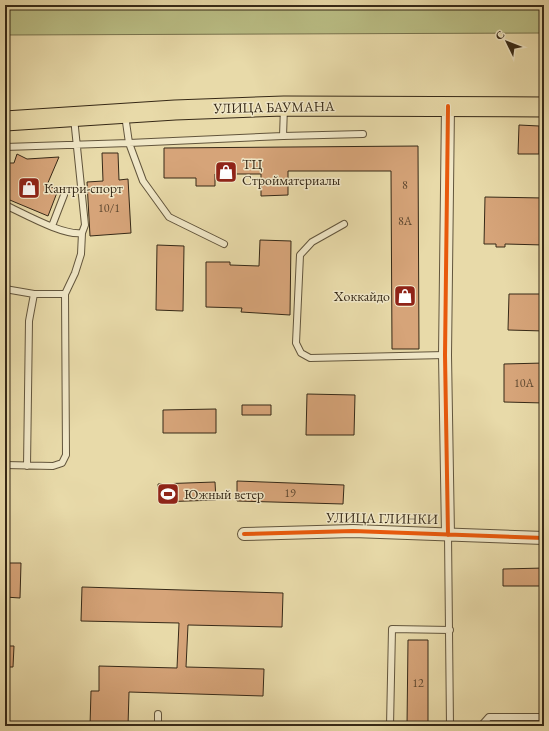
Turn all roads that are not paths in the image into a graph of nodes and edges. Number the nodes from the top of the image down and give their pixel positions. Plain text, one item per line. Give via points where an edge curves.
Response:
1 (284, 106) junction
2 (448, 106) junction
3 (544, 107) edge
4 (125, 113) junction
5 (74, 116) junction
6 (5, 121) edge
7 (363, 134) dead end
8 (283, 136) junction
9 (129, 143) junction
10 (77, 145) junction
11 (5, 147) edge
12 (64, 195) dead end
13 (5, 205) edge
14 (344, 224) dead end
15 (52, 226) junction
16 (82, 233) junction
17 (224, 244) dead end
18 (5, 289) edge
19 (34, 294) junction
20 (65, 294) junction
21 (446, 355) junction
22 (5, 465) edge
23 (27, 466) junction
24 (244, 534) dead end
25 (448, 535) junction
26 (544, 538) edge
27 (450, 630) junction
28 (158, 714) dead end
29 (544, 717) edge
30 (158, 726) edge
31 (390, 726) edge
32 (450, 726) edge
33 (481, 726) edge

1 - 2 main road, УЛИЦА БАУМАНА
1 - 4 main road, УЛИЦА БАУМАНА
1 - 8 lane
2 - 3 main road, УЛИЦА БАУМАНА
2 - 21 street
4 - 5 main road, УЛИЦА БАУМАНА
4 - 9 lane
5 - 6 main road, УЛИЦА БАУМАНА
5 - 10 lane
7 - 8 lane
8 - 9 lane
9 - 10 lane
9 - 17 lane via 143,181 169,217
10 - 11 lane
10 - 16 lane via 85,225
12 - 15 lane
13 - 15 lane
14 - 21 lane via 312,242 300,255 296,343 301,353 310,358
15 - 16 lane via 76,234
16 - 20 lane via 81,254
18 - 19 lane
19 - 20 lane
19 - 23 lane via 29,321
20 - 23 lane via 66,455 62,463 54,466
21 - 25 street
22 - 23 lane
24 - 25 street, УЛИЦА ГЛИНКИ via 352,531
25 - 26 street, УЛИЦА ГЛИНКИ
25 - 27 lane
27 - 31 lane via 392,629
27 - 32 lane
28 - 30 lane
29 - 33 lane via 489,717

